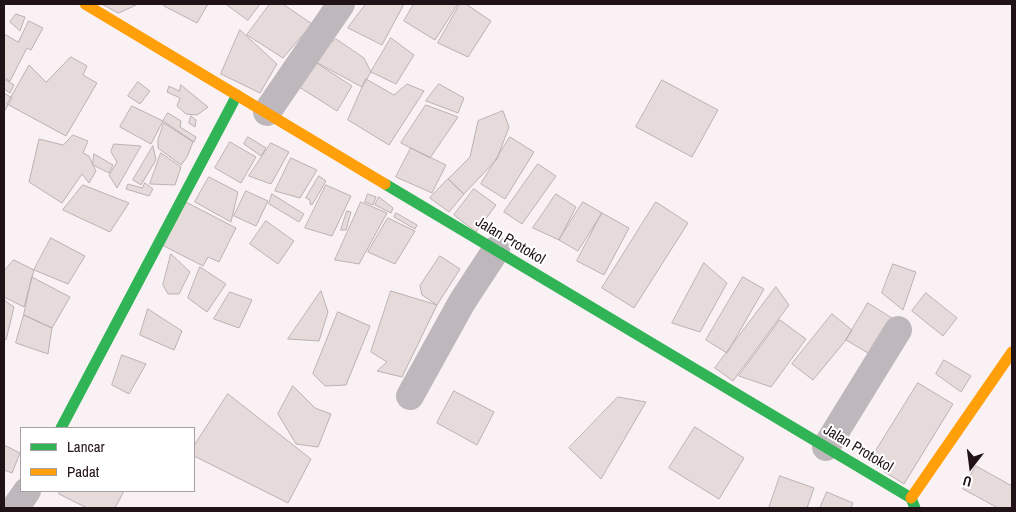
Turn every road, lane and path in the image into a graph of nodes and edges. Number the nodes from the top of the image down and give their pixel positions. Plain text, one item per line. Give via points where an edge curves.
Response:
1 (85, 4) edge
2 (341, 4) edge
3 (237, 95) junction
4 (267, 112) junction
5 (496, 250) junction
6 (898, 330) dead end
7 (1012, 352) edge
8 (410, 396) dead end
9 (62, 427) edge
10 (826, 447) junction
11 (27, 492) edge
12 (913, 503) edge
13 (15, 508) edge

1 - 3 street, Jalan Protokol
2 - 4 street
3 - 4 street, Jalan Protokol
3 - 9 street
4 - 5 street, Jalan Protokol
5 - 8 street via 462,302
5 - 10 street, Jalan Protokol
6 - 10 street
7 - 12 street
10 - 12 street, Jalan Protokol
11 - 13 street

